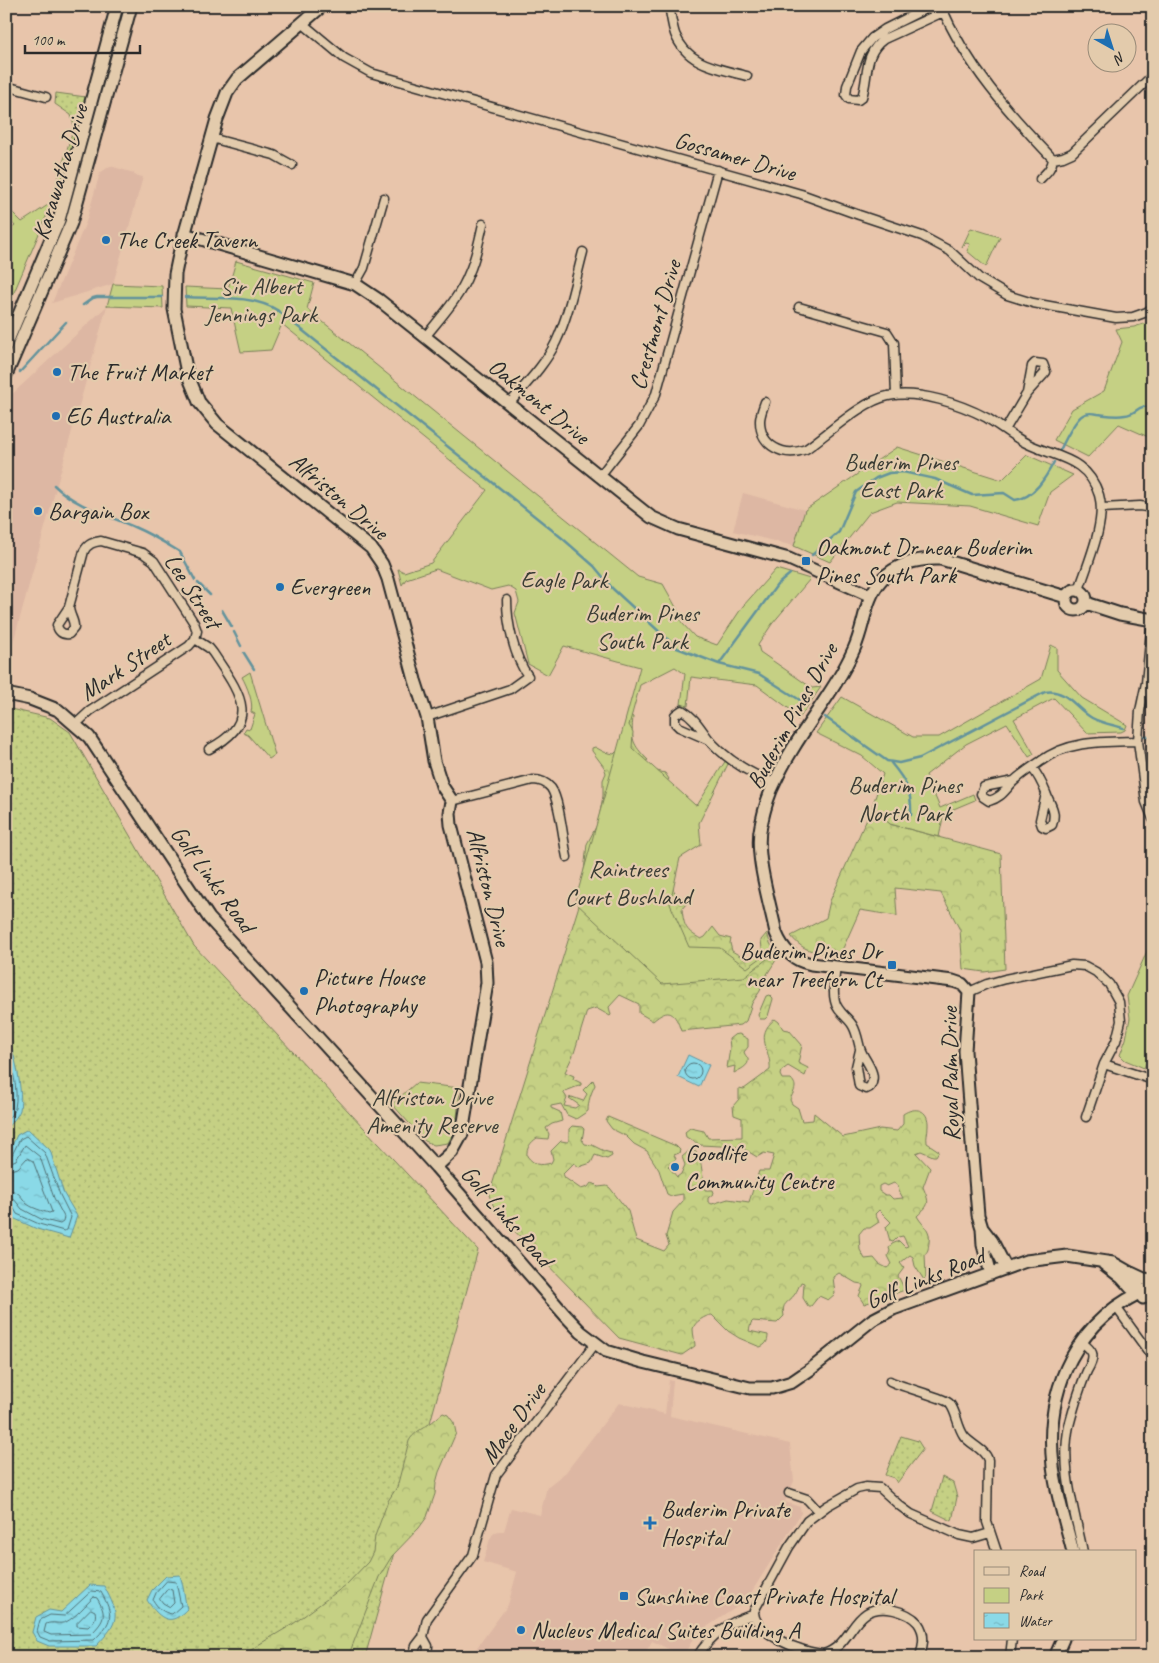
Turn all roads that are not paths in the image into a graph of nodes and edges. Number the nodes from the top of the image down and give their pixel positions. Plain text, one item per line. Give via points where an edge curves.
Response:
1 (117, 6) edge
2 (131, 6) edge
3 (322, 6) edge
4 (669, 6) edge
5 (931, 6) edge
6 (942, 9) edge
7 (302, 23) junction
8 (1153, 75) edge
9 (747, 76) dead end
10 (6, 86) edge
11 (46, 97) dead end
12 (211, 138) junction
13 (1053, 159) junction
14 (292, 165) dead end
15 (718, 170) junction
16 (1040, 179) dead end
17 (384, 198) dead end
18 (483, 224) dead end
19 (184, 234) junction
20 (583, 252) dead end
21 (355, 284) junction
22 (799, 307) dead end
23 (1153, 307) edge
24 (425, 337) junction
25 (6, 344) edge
26 (6, 375) edge
27 (1026, 393) dead end
28 (896, 395) junction
29 (765, 402) dead end
30 (509, 404) junction
31 (1005, 430) junction
32 (599, 477) junction
33 (1102, 508) junction
34 (1153, 508) edge
35 (1079, 590) junction
36 (871, 596) junction
37 (1066, 596) junction
38 (507, 600) dead end
39 (1086, 603) junction
40 (69, 607) dead end
41 (1152, 620) edge
42 (195, 639) junction
43 (6, 694) edge
44 (427, 717) junction
45 (76, 724) junction
46 (711, 741) junction
47 (1138, 741) junction
48 (209, 749) dead end
49 (1032, 768) junction
50 (1014, 781) dead end
51 (774, 783) junction
52 (1046, 794) dead end
53 (452, 801) junction
54 (1153, 819) edge
55 (567, 857) dead end
56 (836, 966) junction
57 (900, 974) joint
58 (969, 992) junction
59 (860, 1050) dead end
60 (1104, 1064) junction
61 (1153, 1080) edge
62 (1086, 1117) dead end
63 (436, 1167) junction
64 (982, 1228) junction
65 (1103, 1263) junction
66 (1006, 1268) junction
67 (1127, 1271) junction
68 (1115, 1272) junction
69 (991, 1274) junction
70 (1153, 1280) edge
71 (1153, 1287) edge
72 (1142, 1296) edge
73 (1118, 1310) junction
74 (595, 1344) junction
75 (1083, 1344) junction
76 (1153, 1358) edge
77 (890, 1381) dead end
78 (789, 1493) dead end
79 (818, 1511) junction
80 (990, 1533) junction
81 (996, 1550) edge
82 (1072, 1550) edge
83 (1083, 1550) edge
84 (753, 1616) junction
85 (423, 1637) junction
86 (1012, 1640) edge
87 (1063, 1640) edge
88 (412, 1657) edge
89 (427, 1657) edge
90 (696, 1657) edge
91 (920, 1657) edge
92 (1010, 1657) edge
93 (1056, 1657) edge

1 - 25 street, Karawatha Drive via 59,220
2 - 26 street, Karawatha Drive via 71,224
3 - 7 street, Alfriston Drive
4 - 9 street via 675,33 684,51 700,63
5 - 6 street via 885,29 866,44 847,86 846,96 849,99 862,98 869,58 877,44
6 - 13 street via 984,81
7 - 12 street, Alfriston Drive via 237,80 227,93
7 - 15 street, Gossamer Drive via 344,58 371,73
8 - 13 street via 1072,152
10 - 11 street
12 - 14 street via 274,155
12 - 19 street, Alfriston Drive
13 - 16 street via 1049,171
15 - 23 street, Gossamer Drive via 801,194 922,236 950,251 980,279 1007,295 1116,318 1133,317
15 - 32 street, Crestmont Drive via 656,394 639,426
17 - 21 street via 364,268
18 - 24 street via 466,280
19 - 21 street, Oakmont Drive
19 - 44 street, Alfriston Drive via 175,274 174,304 186,373 194,391 205,410 226,432 376,554 386,571 414,680
20 - 30 street via 555,344
21 - 24 street, Oakmont Drive
22 - 28 street via 887,332 894,343
24 - 30 street, Oakmont Drive
27 - 31 street
28 - 29 street via 870,403 806,449 793,453 773,448 765,439 760,420
28 - 31 street via 955,404
30 - 32 street, Oakmont Drive
31 - 33 street via 1080,466 1095,485
32 - 36 street, Oakmont Drive via 660,522 789,560
33 - 34 street
33 - 35 street via 1101,522
35 - 37 street
35 - 39 street via 1084,594
36 - 37 street, Buderim Pines Drive via 884,578 898,567 932,558
36 - 51 street, Buderim Pines Drive via 855,647
37 - 39 street via 1066,603 1073,610 1079,610
38 - 44 street via 507,616 521,667 528,676 510,689
39 - 41 street
40 - 42 street, Lee Street via 84,551 88,545 101,542 143,554 154,561 194,623
41 - 47 street
42 - 45 street, Mark Street
42 - 48 street, Lee Street via 213,653 242,705 241,718 235,730
43 - 45 street, Golf Links Road via 43,702
44 - 53 street, Alfriston Drive via 435,765 442,786
45 - 63 street, Golf Links Road via 105,759 209,918
46 - 46 street via 679,727 675,723 675,715 682,710 690,715
46 - 51 street via 747,770
47 - 49 street via 1073,745 1048,756
47 - 54 street via 1146,802
49 - 50 street
49 - 52 street via 1042,781
51 - 56 street, Buderim Pines Drive via 760,827 760,856 776,933 780,944 792,956 803,962
53 - 55 street via 534,780 542,781 550,786 555,798
53 - 63 street, Alfriston Drive via 451,826 486,962 488,983 462,1134 452,1152
56 - 57 street, Buderim Pines Drive
56 - 59 street via 835,1002 852,1025
57 - 58 street, Royal Palm Drive via 953,981 962,984
58 - 60 street via 1005,979 1072,965 1085,966 1109,984 1120,1002 1121,1021 1116,1041
58 - 64 street, Royal Palm Drive via 965,1051 977,1206
60 - 61 street
60 - 62 street
63 - 74 street, Golf Links Road via 565,1315
64 - 66 street, Royal Palm Drive
64 - 69 street, Royal Palm Drive
65 - 66 street, Golf Links Road via 1079,1257 1054,1256
65 - 67 street, Golf Links Road via 1113,1263
65 - 68 street, Golf Links Road
66 - 69 street, Golf Links Road
67 - 70 street, Golf Links Road
67 - 72 street
68 - 72 street, Golf Links Road
68 - 73 street via 1122,1292
69 - 74 street, Golf Links Road via 872,1320 792,1382 772,1388 750,1388 643,1362 606,1351
71 - 72 street
72 - 73 street
73 - 75 street via 1098,1322
73 - 76 street
74 - 85 street, Mace Drive via 496,1475 473,1554 427,1619
75 - 82 street via 1067,1366 1054,1402 1051,1436 1053,1468
75 - 83 street via 1092,1354 1092,1359 1079,1390 1067,1444 1070,1489
77 - 80 street via 947,1401 962,1433 986,1454 986,1515
78 - 79 street via 807,1499
79 - 80 street via 857,1489 871,1486 884,1490 919,1518 954,1534 973,1538
79 - 84 street via 792,1542 757,1603
80 - 81 street
84 - 90 street via 739,1619 705,1644
84 - 91 street via 758,1626 769,1635 823,1654 838,1646 863,1614 878,1609 893,1610 910,1616 920,1626 924,1640
85 - 88 street, Mace Drive
85 - 89 street, Mace Drive via 428,1646
86 - 92 street
87 - 93 street

